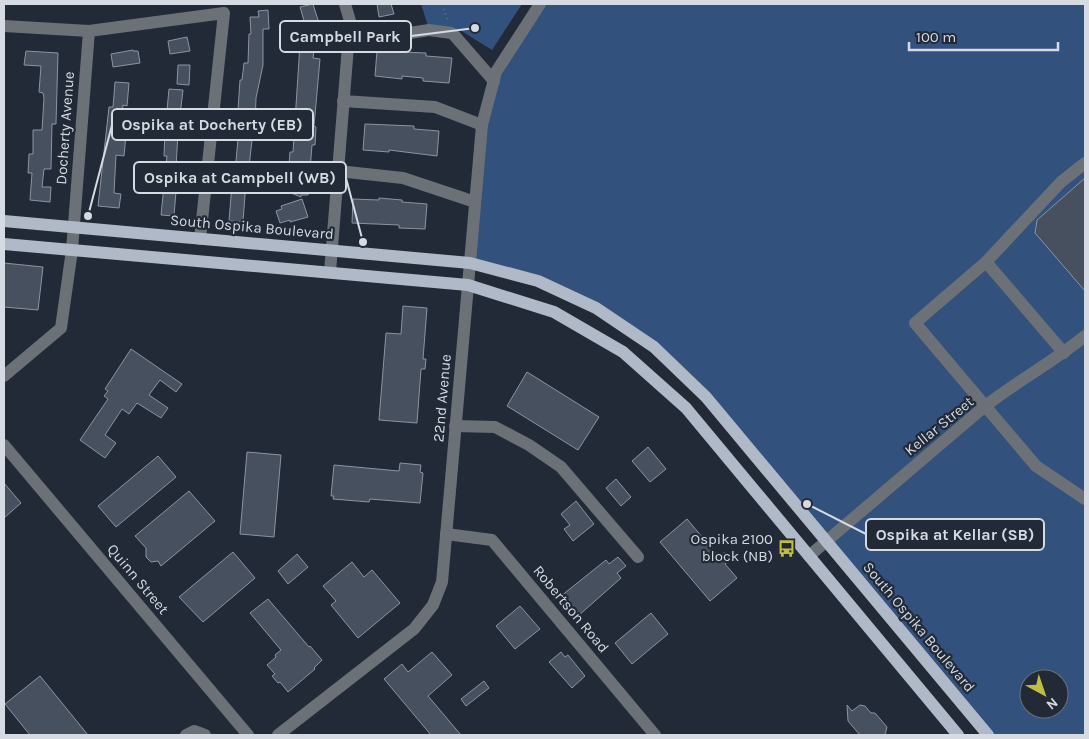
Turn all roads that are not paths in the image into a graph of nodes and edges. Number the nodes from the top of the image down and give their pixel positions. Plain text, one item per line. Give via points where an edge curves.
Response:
1 (345, 4) edge
2 (540, 4) edge
3 (4, 26) edge
4 (349, 28) junction
5 (88, 31) junction
6 (494, 81) junction
7 (343, 101) junction
8 (482, 125) junction
9 (1085, 163) edge
10 (338, 171) junction
11 (475, 202) junction
12 (4, 221) edge
13 (73, 228) junction
14 (200, 239) junction
15 (4, 244) edge
16 (72, 250) junction
17 (331, 250) junction
18 (986, 262) junction
19 (470, 263) junction
20 (330, 272) junction
21 (468, 285) junction
22 (1085, 336) edge
23 (1064, 353) junction
24 (4, 376) edge
25 (984, 407) junction
26 (456, 426) junction
27 (4, 445) edge
28 (1085, 499) edge
29 (446, 534) junction
30 (827, 542) junction
31 (809, 556) junction
32 (638, 557) dead end
33 (186, 735) edge
34 (205, 735) edge
35 (248, 735) edge
36 (278, 735) edge
37 (654, 735) edge
38 (958, 735) edge
39 (988, 735) edge

1 - 4 street
2 - 6 street, 22nd Avenue via 496,72
3 - 5 street
4 - 6 street via 410,33 429,30 454,34
4 - 7 street
5 - 13 street, Docherty Avenue
5 - 14 street via 224,13
6 - 8 street, 22nd Avenue
7 - 8 street via 435,107
7 - 10 street
8 - 11 street, 22nd Avenue
9 - 18 street via 1062,182
10 - 11 street via 403,178
10 - 17 street
11 - 19 street, 22nd Avenue
12 - 13 main road, South Ospika Boulevard
13 - 14 main road, South Ospika Boulevard
13 - 16 street, Docherty Avenue
14 - 17 main road, South Ospika Boulevard
15 - 16 main road
16 - 20 main road
16 - 24 street, Docherty Avenue via 61,328
17 - 19 main road, South Ospika Boulevard
17 - 20 street
18 - 23 street
18 - 25 street via 915,323
19 - 21 street, 22nd Avenue
19 - 30 main road, South Ospika Boulevard via 538,281 596,308 654,347 706,397
20 - 21 main road
21 - 26 street, 22nd Avenue
21 - 31 main road via 554,312 623,352 686,408
22 - 23 street
23 - 25 street via 1006,389
25 - 28 street, Kellar Street via 1036,466
25 - 30 street, Kellar Street
26 - 29 street, 22nd Avenue
26 - 32 street via 494,427 561,467
27 - 35 street, Quinn Street
29 - 36 street, 22nd Avenue via 442,582 433,605 414,629
29 - 37 street, Robertson Road via 492,540
30 - 31 street, Kellar Street
30 - 39 main road, South Ospika Boulevard
31 - 38 main road
33 - 34 street via 194,731

